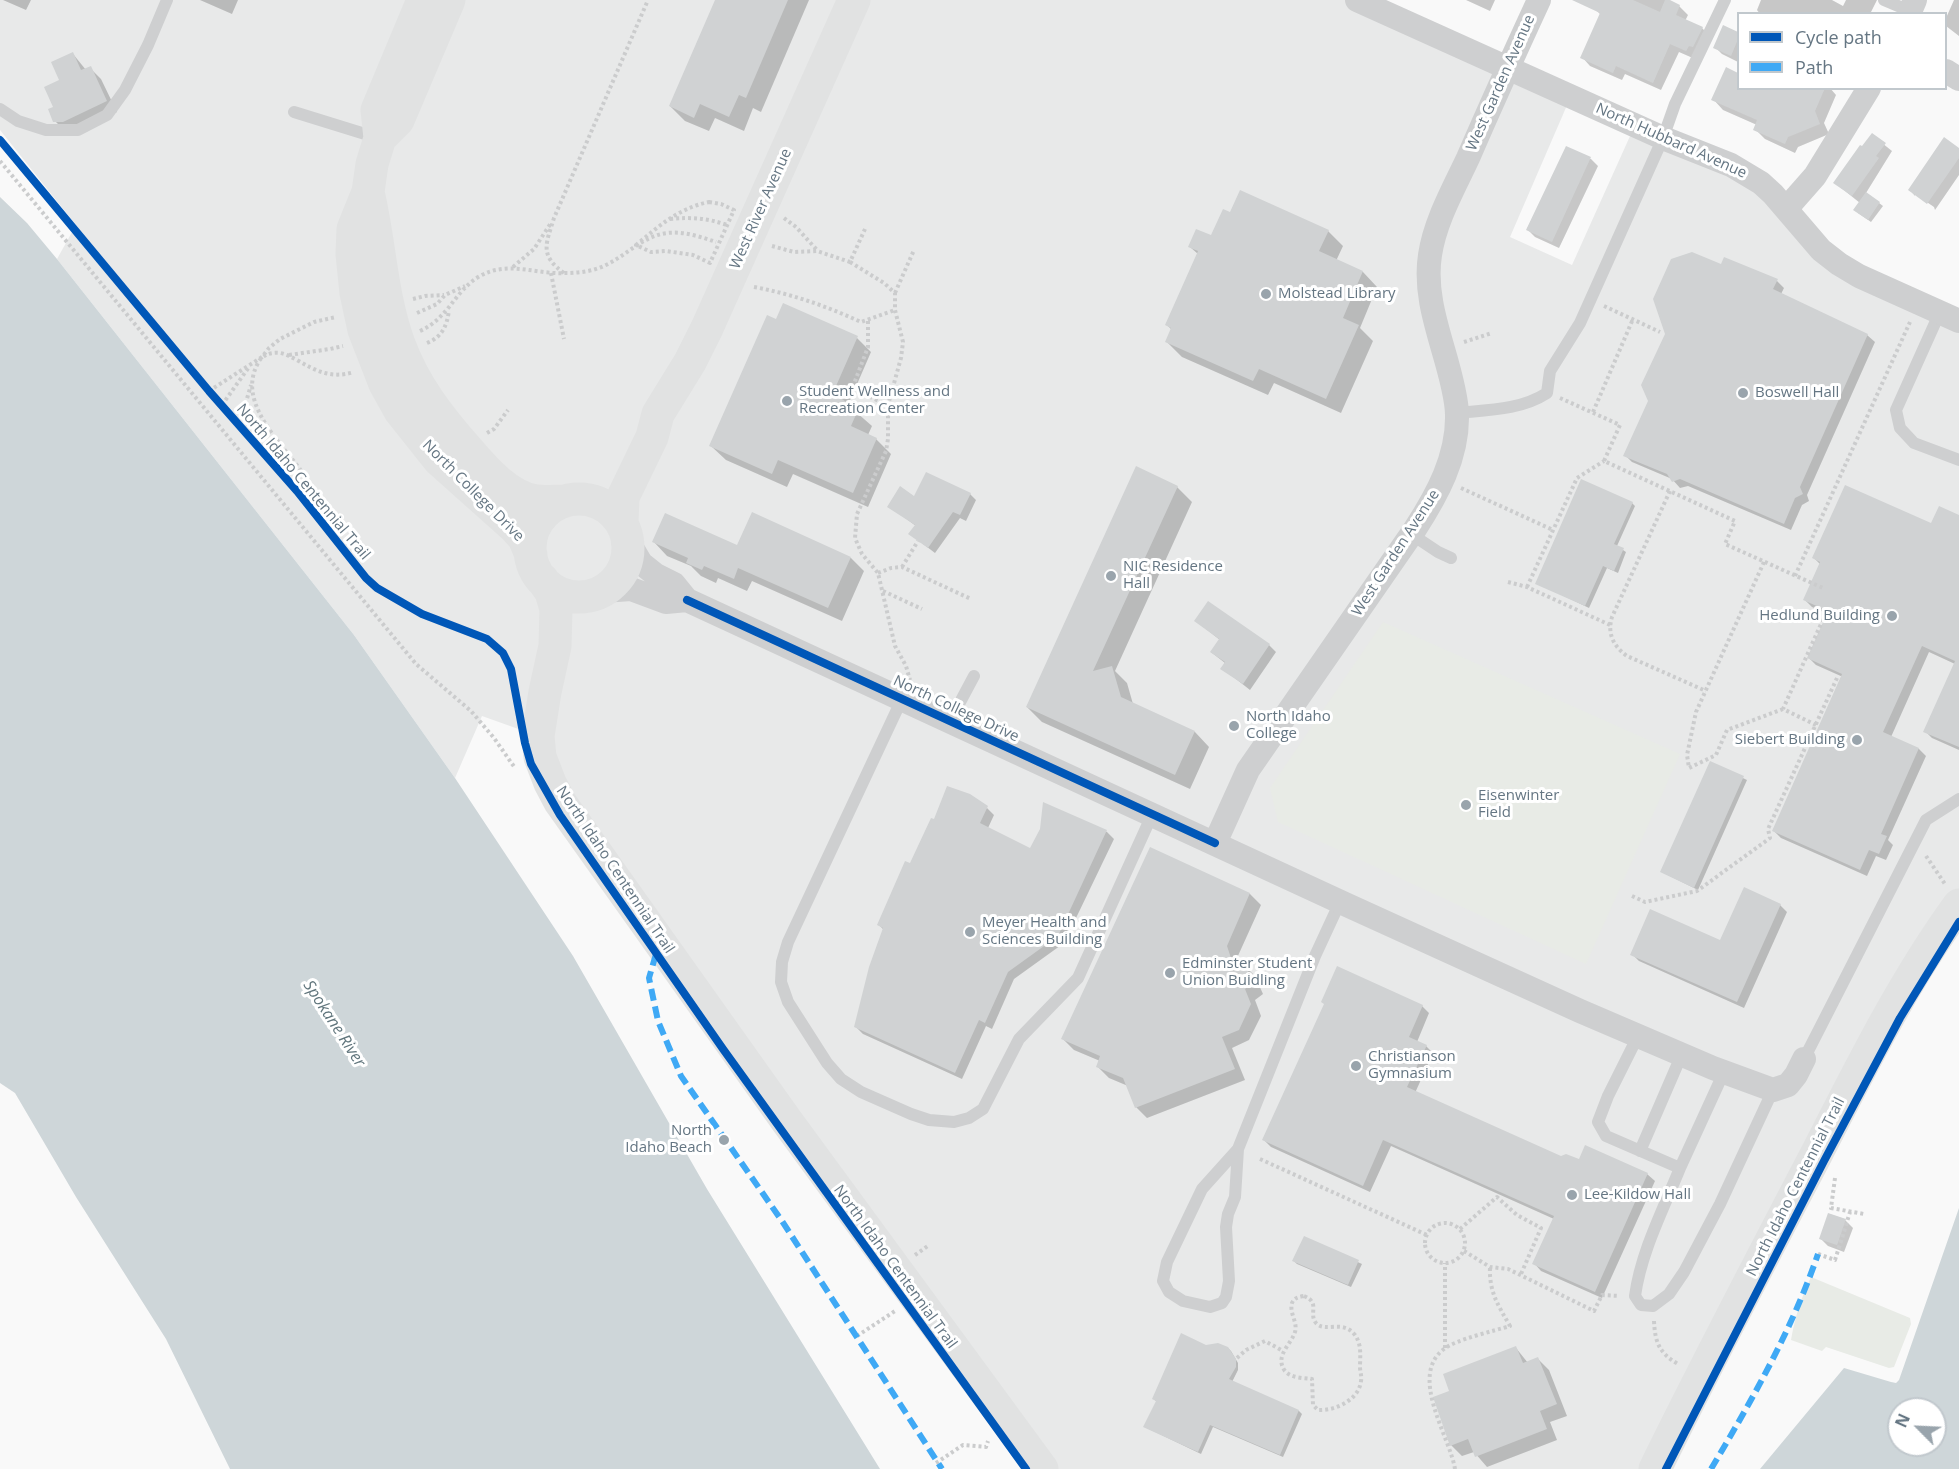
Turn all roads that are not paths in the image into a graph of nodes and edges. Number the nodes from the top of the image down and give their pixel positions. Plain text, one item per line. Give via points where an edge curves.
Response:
1 (167, 0) edge
2 (423, 0) edge
3 (449, 0) edge
4 (854, 0) edge
5 (1357, 0) edge
6 (1539, 0) edge
7 (1725, 0) edge
8 (1884, 0) edge
9 (1911, 8) edge
10 (1508, 68) junction
11 (1868, 90) edge
12 (0, 109) edge
13 (294, 112) dead end
14 (380, 138) junction
15 (1663, 138) junction
16 (368, 192) junction
17 (1786, 209) junction
18 (1939, 312) edge
19 (1457, 413) junction
20 (658, 414) junction
21 (1959, 460) edge
22 (570, 500) junction
23 (624, 528) junction
24 (1411, 534) junction
25 (1451, 558) dead end
26 (536, 567) junction
27 (603, 591) junction
28 (687, 600) junction
29 (974, 676) dead end
30 (906, 690) junction
31 (950, 721) junction
32 (1959, 799) edge
33 (1152, 815) junction
34 (1215, 843) junction
35 (1340, 902) junction
36 (1959, 905) edge
37 (1638, 1036) junction
38 (1682, 1054) junction
39 (1804, 1059) joint
40 (1724, 1072) junction
41 (1773, 1090) junction
42 (1238, 1149) junction
43 (1640, 1151) junction
44 (1680, 1168) junction
45 (1042, 1469) edge
46 (1654, 1469) edge

1 - 12 lane via 125,90 107,115 78,130 46,130 18,121
2 - 14 street, North College Drive via 376,110
3 - 14 street, North College Drive via 398,120
4 - 20 street, West River Avenue via 707,328
5 - 10 street, North Hubbard Avenue
6 - 10 street, West Garden Avenue
7 - 15 lane
8 - 9 lane
10 - 15 street, North Hubbard Avenue
10 - 19 street, West Garden Avenue via 1444,211 1430,254 1432,313
11 - 17 street via 1815,176
13 - 14 lane
14 - 16 street, North College Drive
15 - 17 street, North Hubbard Avenue via 1731,165 1761,183
15 - 19 lane via 1580,323 1550,370 1547,393 1517,406
16 - 22 street, North College Drive via 398,342 429,403 502,484 534,501
16 - 26 street, North College Drive via 353,228 352,254 363,330 386,384 422,441 524,538
17 - 18 street, North Hubbard Avenue via 1821,250 1839,264
18 - 21 lane via 1896,410 1900,428 1914,443
19 - 24 street, West Garden Avenue via 1456,435 1443,480
20 - 22 street, West River Avenue via 639,428 603,484 591,494
20 - 23 street, West River Avenue via 652,437 623,497
22 - 23 street via 603,504 614,512
22 - 26 street via 552,507 534,528 531,541
23 - 27 street via 627,561 622,573
23 - 28 street, North College Drive via 641,563 674,584
24 - 25 lane
24 - 34 street, West Garden Avenue via 1248,770
26 - 27 street via 551,588 564,594 577,597
26 - 45 street, North College Drive via 556,609 555,646 538,736 540,757 560,802 786,1120
27 - 28 street, North College Drive via 631,589 666,602
28 - 30 street, North College Drive
29 - 31 lane
30 - 31 street, North College Drive
30 - 33 lane via 782,962 781,982 788,1002 827,1064 861,1092 929,1120 954,1122 983,1109 1019,1039 1078,978
31 - 33 street, North College Drive
32 - 39 lane via 1926,820
33 - 34 street, North College Drive
34 - 35 street, North College Drive
35 - 37 street, North College Drive
35 - 42 lane
36 - 46 street via 1891,1012
37 - 38 street, North College Drive
37 - 43 lane via 1598,1122 1606,1136
38 - 40 street, North College Drive
38 - 43 lane
39 - 41 street via 1788,1085
40 - 41 street, North College Drive
40 - 44 lane
41 - 44 lane via 1684,1272 1669,1294 1653,1306 1641,1305 1635,1296 1637,1282
42 - 42 lane via 1202,1189 1167,1262 1164,1281 1169,1292 1183,1302 1210,1307 1226,1297 1226,1227 1235,1197
43 - 44 lane

